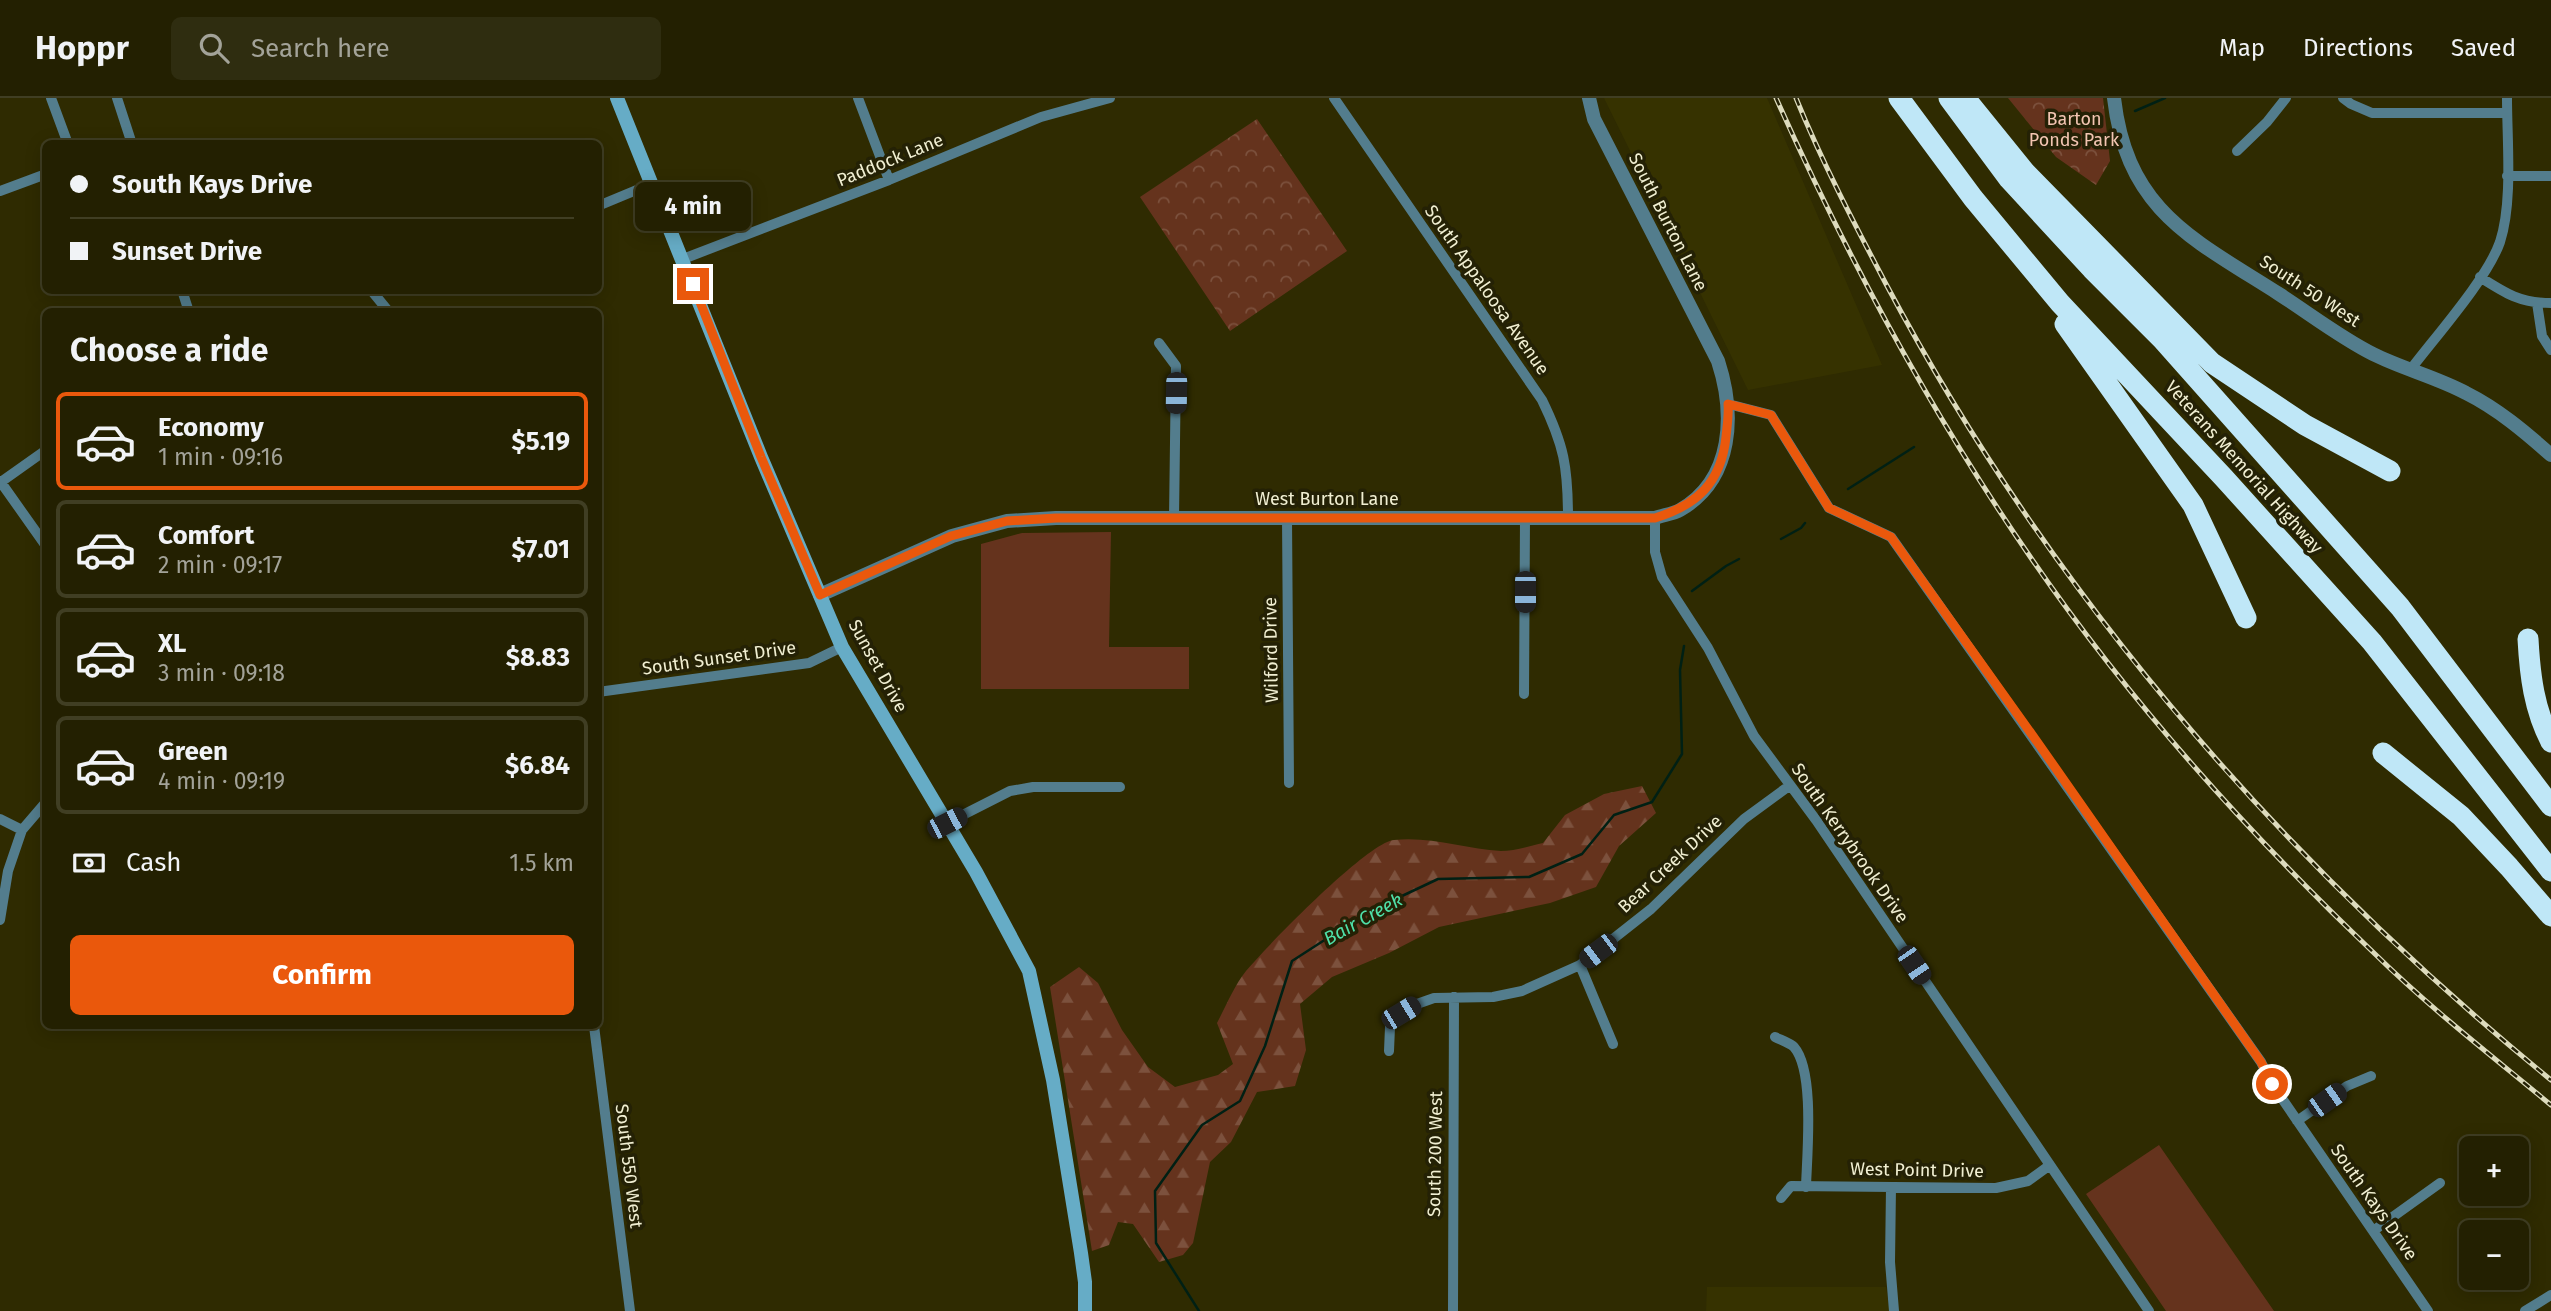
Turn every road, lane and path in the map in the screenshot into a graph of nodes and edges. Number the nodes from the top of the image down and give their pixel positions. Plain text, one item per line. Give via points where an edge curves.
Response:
1 (51, 98) edge
2 (117, 98) edge
3 (617, 98) edge
4 (858, 98) edge
5 (1110, 98) edge
6 (1334, 98) edge
7 (1589, 98) edge
8 (1899, 98) edge
9 (1949, 98) edge
10 (1965, 98) edge
11 (2114, 98) edge
12 (2286, 98) edge
13 (2343, 98) edge
14 (2507, 98) edge
15 (2507, 113) junction
16 (67, 140) edge
17 (131, 140) edge
18 (2237, 151) dead end
19 (42, 175) edge
20 (2507, 176) junction
21 (2551, 176) edge
22 (889, 180) junction
23 (652, 184) junction
24 (0, 191) edge
25 (1973, 198) junction
26 (602, 204) edge
27 (683, 259) junction
28 (2480, 277) junction
29 (373, 294) edge
30 (2537, 303) junction
31 (2551, 303) edge
32 (386, 308) edge
33 (1159, 343) dead end
34 (2551, 350) edge
35 (1718, 361) joint
36 (2411, 369) junction
37 (1728, 404) junction
38 (42, 453) edge
39 (2551, 456) edge
40 (2390, 471) dead end
41 (0, 481) edge
42 (1174, 518) junction
43 (1287, 518) junction
44 (1525, 518) junction
45 (1568, 518) junction
46 (1655, 518) junction
47 (42, 540) edge
48 (820, 595) junction
49 (2246, 618) dead end
50 (2528, 639) dead end
51 (842, 647) junction
52 (602, 691) edge
53 (1524, 694) dead end
54 (2551, 742) edge
55 (2383, 753) dead end
56 (1289, 783) dead end
57 (1789, 786) junction
58 (1120, 787) dead end
59 (2551, 806) edge
60 (42, 808) edge
61 (0, 819) edge
62 (947, 823) junction
63 (22, 830) junction
64 (2551, 871) edge
65 (2551, 916) edge
66 (0, 920) edge
67 (1580, 965) junction
68 (1454, 998) junction
69 (594, 1029) edge
70 (1775, 1037) dead end
71 (1614, 1044) dead end
72 (1389, 1051) dead end
73 (2371, 1076) dead end
74 (2297, 1121) junction
75 (2050, 1165) junction
76 (2440, 1183) dead end
77 (1806, 1187) junction
78 (1891, 1187) junction
79 (1781, 1198) dead end
80 (2373, 1231) junction
81 (2551, 1295) edge
82 (630, 1311) edge
83 (1085, 1311) edge
84 (1452, 1311) edge
85 (1894, 1311) edge
86 (2149, 1311) edge
87 (2428, 1311) edge
88 (2525, 1311) edge

1 - 16 street
2 - 17 street
3 - 23 main road, Sunset Drive
4 - 22 street
5 - 22 street, Paddock Lane via 1041,117
6 - 45 street, South Appaloosa Avenue via 1542,400 1558,432 1567,471
7 - 35 street, South Burton Lane via 1594,120
8 - 25 highway, Veterans Memorial Highway
9 - 59 highway, Veterans Memorial Highway via 2009,179 2162,339 2400,607
10 - 40 highway via 2025,172 2212,363 2305,425
11 - 36 street, South 50 West via 2118,132 2133,171 2183,233 2373,354
12 - 18 street
13 - 15 street via 2372,113
14 - 15 street
15 - 20 street
19 - 24 street
20 - 21 street
20 - 28 street via 2507,209 2499,243
22 - 27 street, Paddock Lane
23 - 26 street
23 - 27 main road, Sunset Drive
25 - 49 highway via 2193,505
25 - 64 highway, Veterans Memorial Highway via 2060,303 2372,642
27 - 48 main road, Sunset Drive
28 - 30 street via 2512,298
28 - 36 street
29 - 32 street
30 - 31 street
30 - 34 street via 2542,336
33 - 42 street via 1176,366
35 - 37 street, West Burton Lane
36 - 39 street, South 50 West via 2467,393 2518,426
37 - 46 street, West Burton Lane via 1719,470 1706,489 1680,510
37 - 74 street, South Kays Drive via 1771,415 1829,508 1891,537 2261,1062
38 - 41 street
41 - 47 street
42 - 43 street, West Burton Lane
42 - 48 street, West Burton Lane via 1007,521 951,536
43 - 44 street, West Burton Lane
43 - 56 street, Wilford Drive
44 - 45 street, West Burton Lane
44 - 53 street
45 - 46 street, West Burton Lane
46 - 57 street, South Kerrybrook Drive via 1655,552 1662,577 1708,648 1754,736
48 - 51 main road, Sunset Drive
50 - 54 highway via 2535,702
51 - 52 street, South Sunset Drive via 809,663
51 - 62 main road, Sunset Drive
55 - 65 highway via 2461,817
57 - 67 street, Bear Creek Drive via 1744,819 1651,909
57 - 75 street, South Kerrybrook Drive
58 - 62 street via 1010,790
60 - 63 street
61 - 63 street
62 - 83 main road, Sunset Drive via 1029,971 1053,1080 1081,1253
63 - 66 street via 8,871
67 - 68 street, Bear Creek Drive via 1522,990 1493,997
67 - 71 street
68 - 72 street, Bear Creek Drive via 1434,998 1401,1013 1390,1027
68 - 84 street, South 200 West
69 - 82 street, South 550 West
70 - 77 street via 1793,1045 1803,1062
73 - 74 street via 2347,1086
74 - 80 street, South Kays Drive
75 - 78 street, West Point Drive via 2028,1181 1996,1188
75 - 86 street, South Kerrybrook Drive
76 - 80 street
77 - 78 street, West Point Drive
77 - 79 street, West Point Drive via 1791,1186
78 - 85 street
80 - 87 street, South Kays Drive
81 - 88 street

